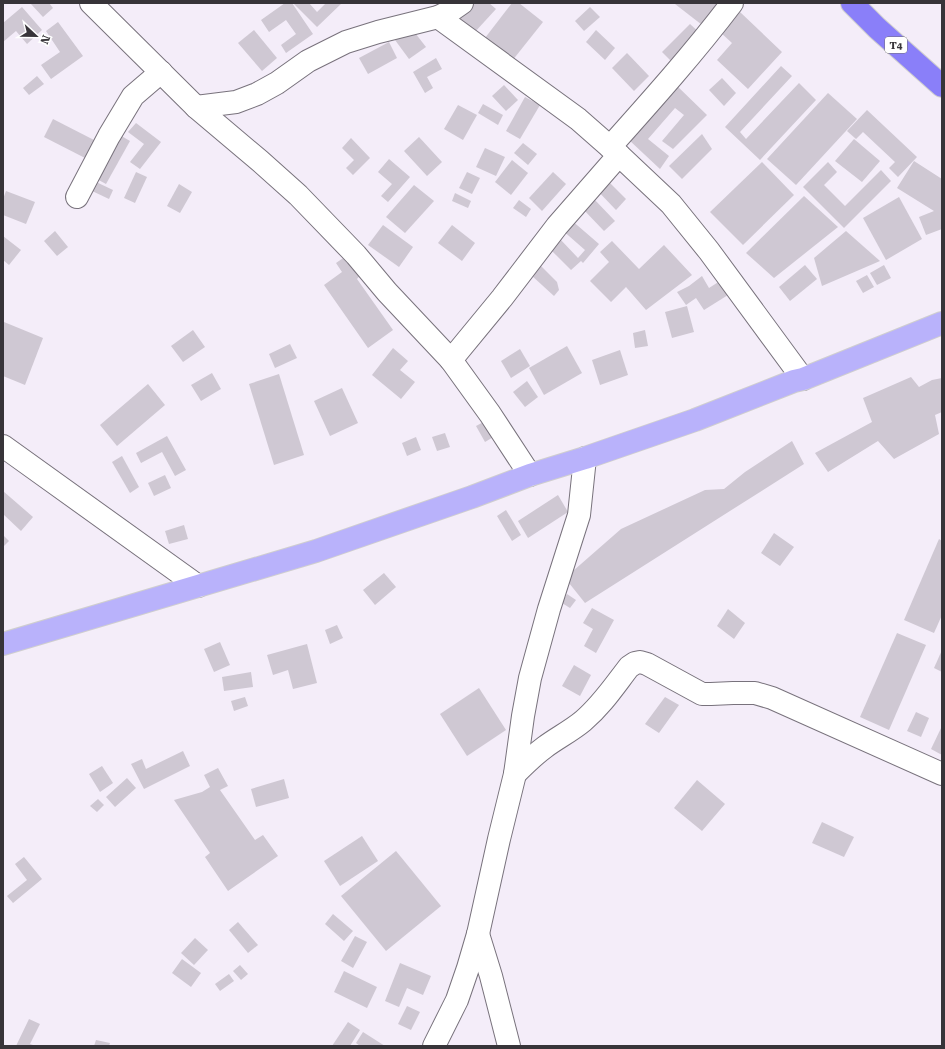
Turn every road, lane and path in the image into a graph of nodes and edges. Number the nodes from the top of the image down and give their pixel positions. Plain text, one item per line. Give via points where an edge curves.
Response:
1 (92, 3) edge
2 (462, 3) edge
3 (732, 3) edge
4 (852, 3) edge
5 (438, 17) junction
6 (161, 72) junction
7 (942, 86) edge
8 (196, 107) junction
9 (614, 151) junction
10 (77, 197) dead end
11 (942, 323) edge
12 (451, 360) junction
13 (803, 378) junction
14 (3, 446) edge
15 (585, 458) junction
16 (530, 474) junction
17 (198, 586) junction
18 (3, 644) edge
19 (515, 774) junction
20 (942, 774) edge
21 (478, 934) junction
22 (434, 1046) edge
23 (509, 1046) edge

1 - 6 street
2 - 5 street
3 - 9 street
4 - 7 highway, T4
5 - 8 street via 346,42 308,61 277,84 236,102
5 - 9 street via 572,114
6 - 8 street
6 - 10 street via 133,96
8 - 12 street via 298,195
9 - 12 street via 502,298
9 - 13 street via 671,204
11 - 13 main road
12 - 16 street
13 - 15 main road via 695,420
14 - 17 street
15 - 16 main road
15 - 19 street via 579,515 530,678
16 - 17 main road via 472,497 316,551
17 - 18 main road
19 - 20 street via 544,747 590,715 635,662 655,668 702,694 755,693 772,698
19 - 21 street
21 - 22 street via 457,1000
21 - 23 street

